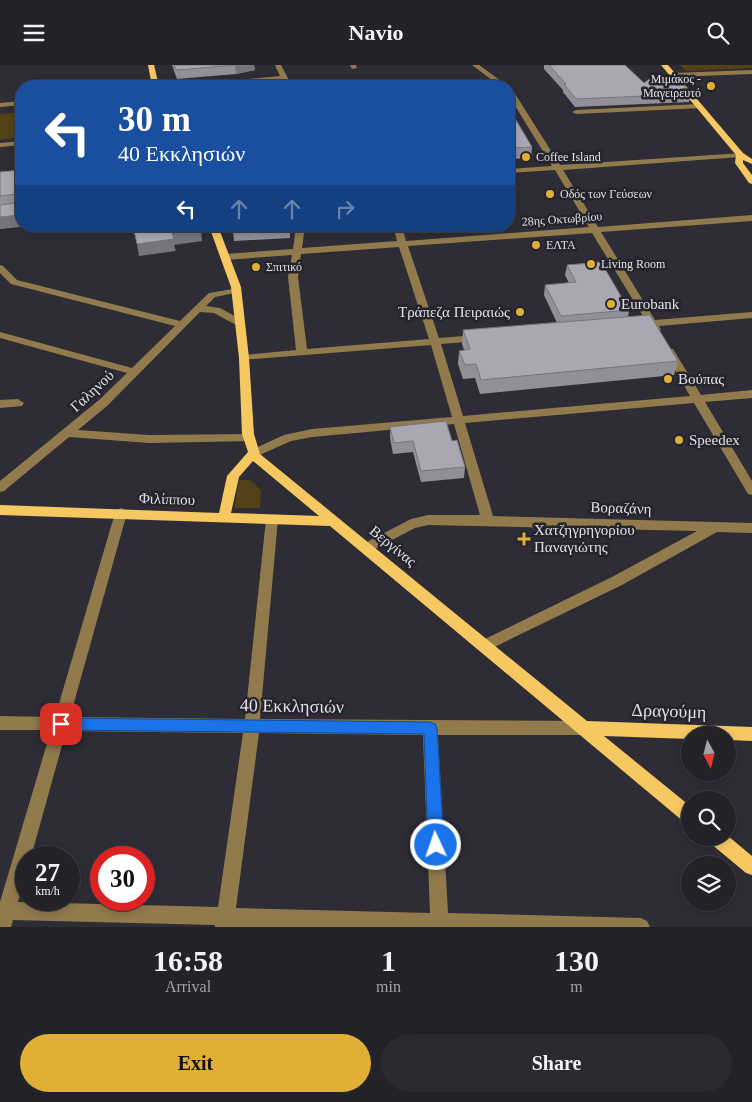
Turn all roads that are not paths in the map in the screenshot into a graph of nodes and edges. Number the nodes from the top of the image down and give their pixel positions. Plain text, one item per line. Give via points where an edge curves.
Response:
1 (151, 65) edge
2 (278, 65) edge
3 (475, 65) edge
4 (664, 65) edge
5 (752, 72) edge
6 (673, 75) junction
7 (285, 77) junction
8 (155, 80) edge
9 (255, 80) edge
10 (286, 80) edge
11 (496, 80) edge
12 (515, 102) edge
13 (15, 104) edge
14 (0, 105) edge
15 (699, 106) junction
16 (576, 112) edge
17 (15, 144) edge
18 (0, 145) edge
19 (740, 155) junction
20 (752, 162) edge
21 (557, 168) junction
22 (515, 171) edge
23 (752, 181) edge
24 (752, 218) edge
25 (594, 229) junction
26 (215, 232) edge
27 (300, 232) edge
28 (399, 232) edge
29 (402, 244) junction
30 (296, 252) junction
31 (225, 257) junction
32 (0, 268) edge
33 (236, 290) junction
34 (198, 309) junction
35 (752, 315) edge
36 (240, 323) junction
37 (652, 324) junction
38 (182, 325) junction
39 (622, 326) edge
40 (0, 335) edge
41 (484, 338) edge
42 (435, 342) junction
43 (302, 353) junction
44 (244, 358) junction
45 (135, 372) junction
46 (752, 394) edge
47 (697, 399) junction
48 (0, 403) edge
49 (18, 403) dead end
50 (459, 421) junction
51 (68, 433) junction
52 (248, 438) junction
53 (253, 454) junction
54 (0, 488) edge
55 (752, 491) edge
56 (0, 510) edge
57 (121, 513) junction
58 (224, 517) junction
59 (272, 519) junction
60 (488, 520) junction
61 (332, 521) junction
62 (714, 527) junction
63 (752, 528) edge
64 (366, 548) junction
65 (484, 646) junction
66 (0, 723) edge
67 (61, 724) junction
68 (252, 726) junction
69 (430, 728) junction
70 (584, 728) junction
71 (752, 733) edge
72 (681, 809) edge
73 (727, 846) edge
74 (752, 867) edge
75 (3, 916) edge
76 (225, 922) edge
77 (440, 925) edge
78 (641, 927) edge

1 - 8 main road
2 - 7 street
3 - 11 street
4 - 6 main road
5 - 6 street
6 - 15 main road
7 - 9 street
7 - 10 street
12 - 21 street
13 - 14 street
15 - 16 street
15 - 19 main road
17 - 18 street
19 - 20 main road
19 - 21 street
19 - 23 main road via 739,163
21 - 22 street
21 - 25 street
24 - 25 street, 28ης Οκτωβρίου
25 - 29 street, 28ης Οκτωβρίου
25 - 37 street
26 - 31 main road
27 - 30 street
28 - 29 street
29 - 30 street, 28ης Οκτωβρίου
29 - 42 street
30 - 31 street, 28ης Οκτωβρίου
30 - 43 street via 293,284
31 - 33 main road
32 - 38 street via 14,282
33 - 34 street, Γαληνού via 212,295
33 - 36 main road
34 - 36 street via 216,310
34 - 38 street, Γαληνού
35 - 37 street
36 - 44 main road
37 - 39 street
37 - 47 street
38 - 45 street, Γαληνού
40 - 45 street
41 - 42 street
42 - 43 street
42 - 50 street
43 - 44 street
44 - 52 main road
45 - 51 street, Γαληνού
46 - 47 street
47 - 50 street
47 - 55 street
48 - 49 street
50 - 53 street via 300,435
50 - 60 street
51 - 52 street via 149,439
51 - 54 street, Γαληνού
52 - 53 main road
53 - 58 main road via 233,476
53 - 61 main road, Βεργίνας
56 - 57 main road, Φιλίππου
57 - 58 main road, Φιλίππου
57 - 67 street
58 - 59 main road, Φιλίππου
59 - 61 main road, Φιλίππου
59 - 68 street
60 - 62 street, Βοραζάνη
60 - 64 street, Βοραζάνη via 417,522
61 - 64 main road, Βεργίνας
62 - 63 street, Βοραζάνη
62 - 65 street via 609,585
64 - 65 main road, Βεργίνας
65 - 70 main road, Βεργίνας
66 - 67 street, 40 Εκκλησιών
67 - 68 street, 40 Εκκλησιών
67 - 75 street
68 - 69 street, 40 Εκκλησιών
68 - 76 street
69 - 70 street, 40 Εκκλησιών
69 - 77 street
70 - 71 main road, Δραγούμη
70 - 72 main road, Βεργίνας
73 - 74 main road
75 - 76 street
76 - 77 street
77 - 78 street

